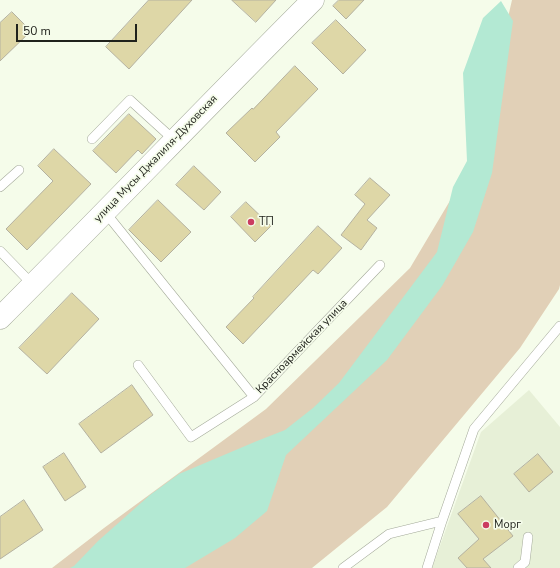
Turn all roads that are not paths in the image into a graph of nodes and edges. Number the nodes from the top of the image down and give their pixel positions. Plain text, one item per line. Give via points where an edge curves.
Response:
1 (313, 0) edge
2 (92, 138) dead end
3 (174, 140) junction
4 (19, 170) dead end
5 (0, 187) edge
6 (105, 212) junction
7 (0, 251) edge
8 (380, 265) dead end
9 (33, 285) junction
10 (0, 318) edge
11 (560, 326) edge
12 (138, 365) dead end
13 (254, 397) junction
14 (442, 521) junction
15 (528, 537) dead end
16 (343, 568) edge
17 (427, 568) edge
18 (518, 568) edge

1 - 3 street, улица Мусы Джалиля-Духовская
2 - 3 lane via 130,100
3 - 6 street, улица Мусы Джалиля-Духовская
4 - 5 lane
6 - 9 street, улица Мусы Джалиля-Духовская
6 - 13 lane
7 - 9 lane
8 - 13 lane, Красноармейская улица
9 - 10 street, улица Мусы Джалиля-Духовская
11 - 14 lane via 474,429
12 - 13 lane, Красноармейская улица via 191,438
14 - 16 lane via 389,534
14 - 17 lane
15 - 18 lane via 525,562

